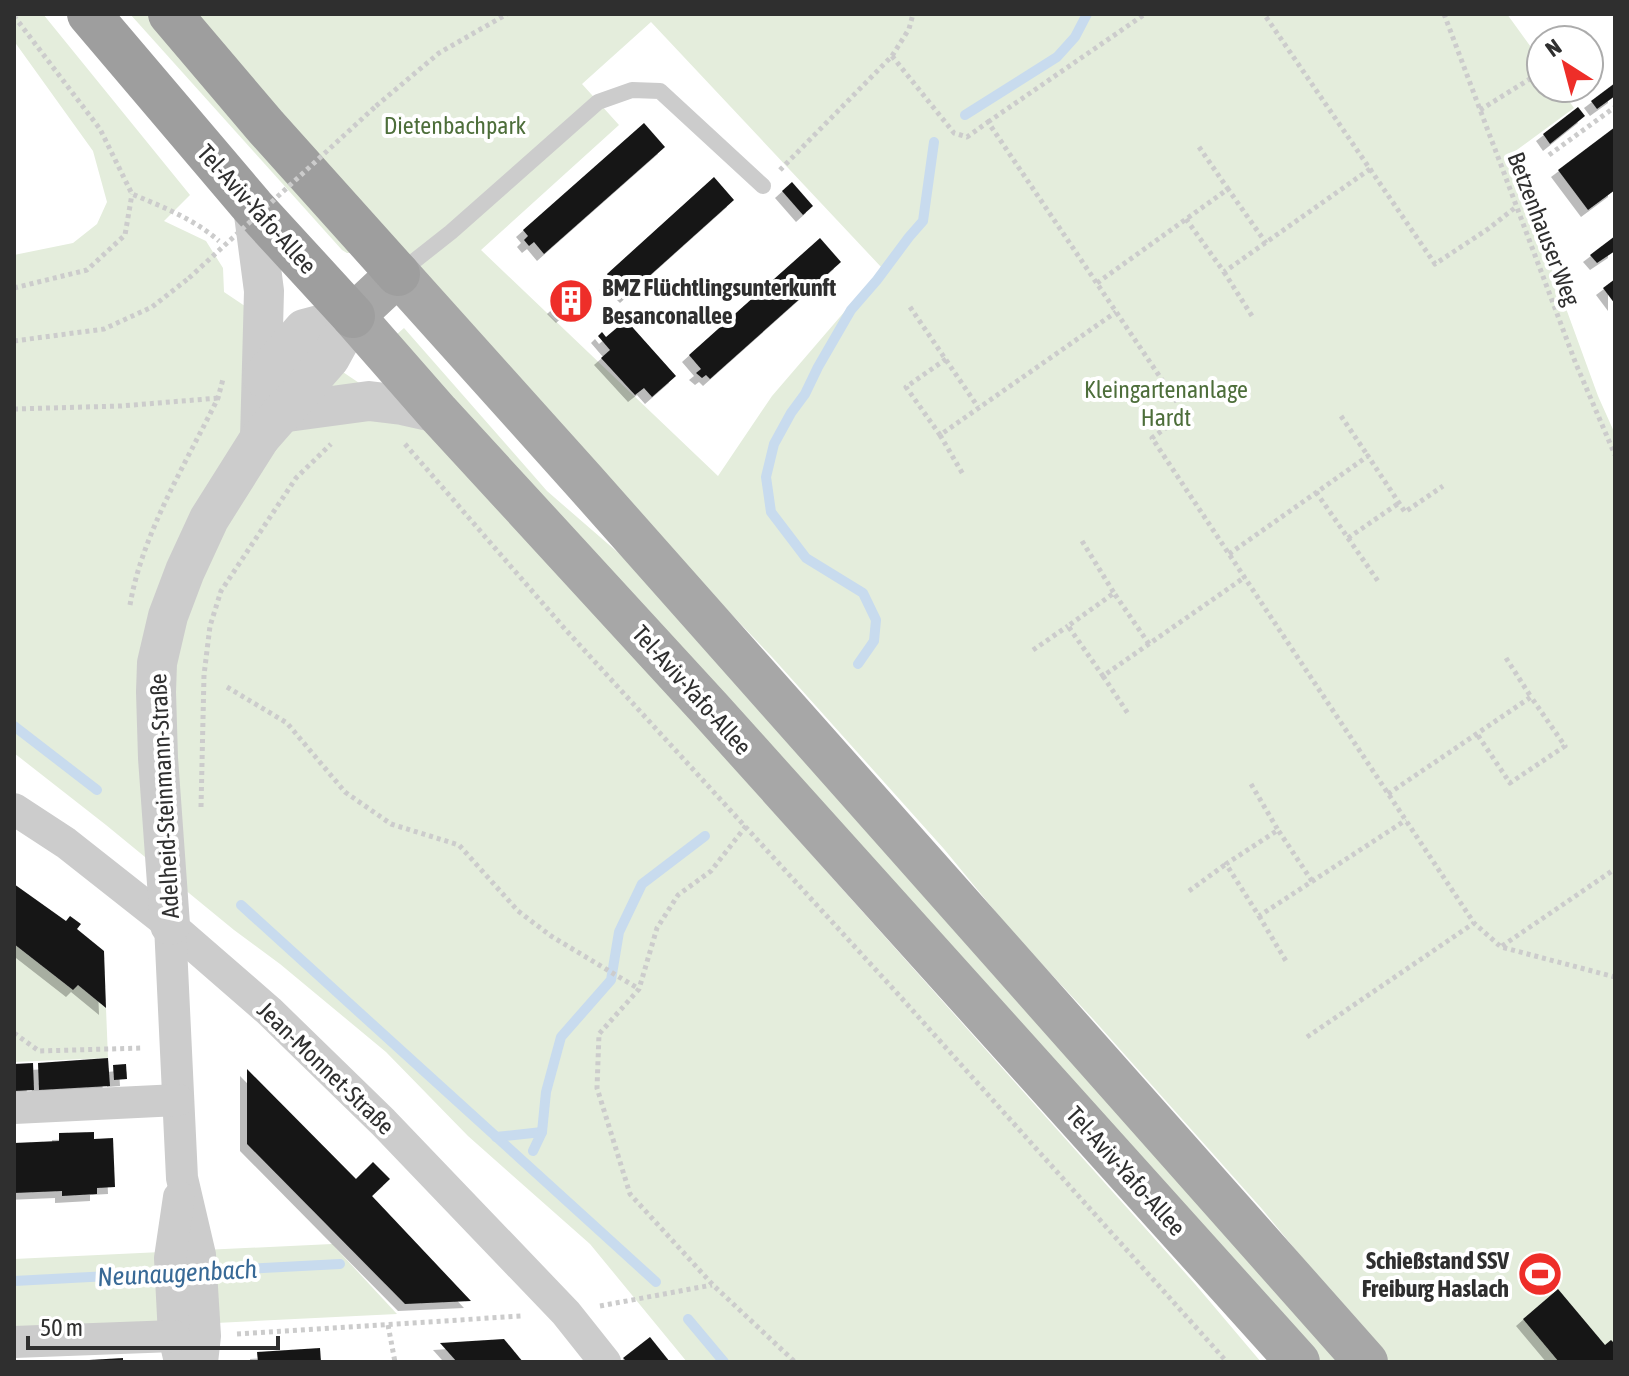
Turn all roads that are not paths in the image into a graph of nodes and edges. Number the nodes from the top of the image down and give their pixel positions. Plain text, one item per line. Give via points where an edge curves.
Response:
1 (89, 14) edge
2 (170, 14) edge
3 (763, 186) road end
4 (253, 207) junction
5 (398, 274) junction
6 (353, 316) junction
7 (262, 377) junction
8 (438, 413) junction
9 (270, 426) junction
10 (14, 809) edge
11 (170, 925) junction
12 (178, 1100) junction
13 (14, 1108) edge
14 (14, 1342) edge
15 (190, 1349) edge
16 (605, 1362) edge
17 (1298, 1362) edge
18 (1366, 1362) edge

1 - 4 highway, Tel-Aviv-Yafo-Allee
2 - 5 highway
3 - 5 lane via 660,91 632,90 598,102
4 - 6 highway, Tel-Aviv-Yafo-Allee
4 - 7 street via 264,291
5 - 6 main road
5 - 18 main road
6 - 7 street via 304,329
6 - 8 main road, Tel-Aviv-Yafo-Allee
6 - 9 street, Adelheid-Steinmann-Straße via 330,358
7 - 9 street
8 - 9 street via 369,401
8 - 17 main road, Tel-Aviv-Yafo-Allee
9 - 11 street, Adelheid-Steinmann-Straße via 209,519 168,616 157,663
10 - 11 street, Jean-Monnet-Straße
11 - 12 street, Adelheid-Steinmann-Straße
11 - 16 street, Jean-Monnet-Straße via 269,1011 383,1122 566,1313
12 - 13 street
12 - 15 street, Adelheid-Steinmann-Straße
14 - 15 street

